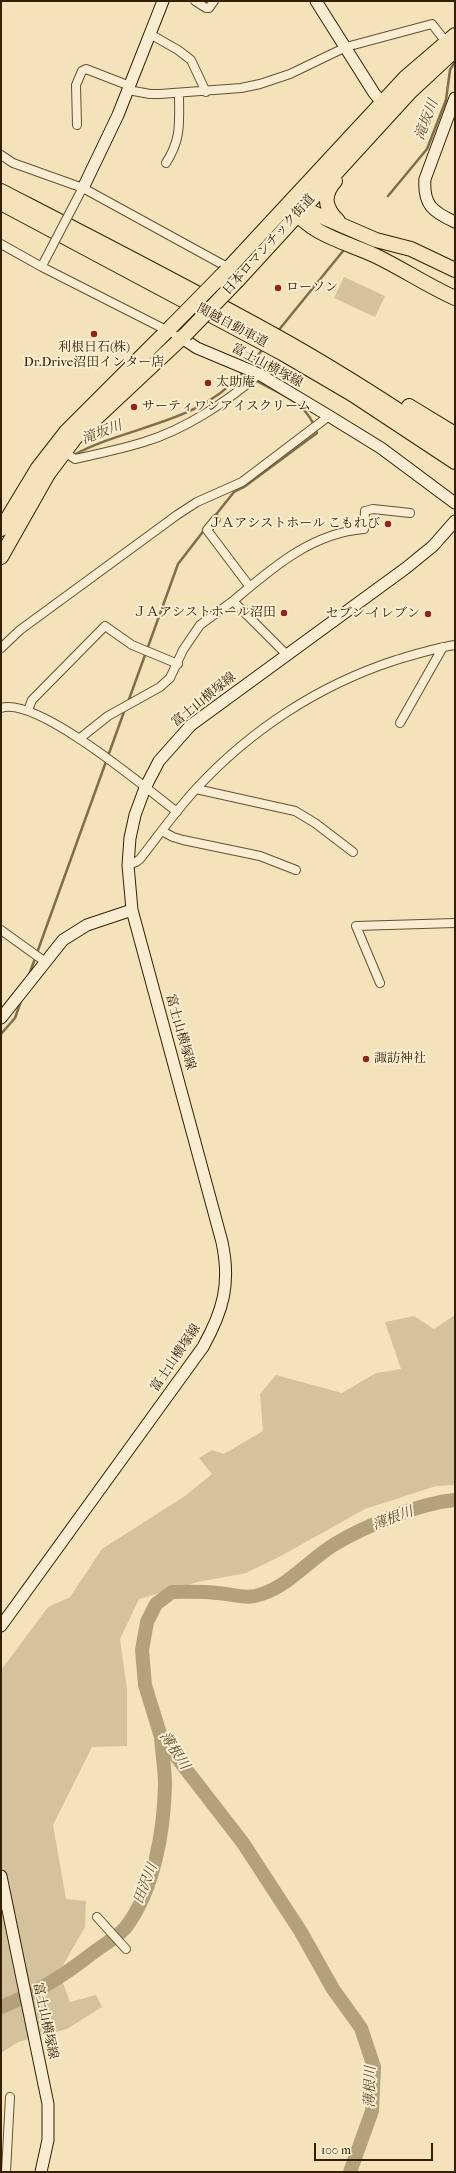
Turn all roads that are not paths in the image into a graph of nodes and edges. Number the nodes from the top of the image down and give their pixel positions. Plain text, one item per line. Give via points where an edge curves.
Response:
1 (163, 1) edge
2 (195, 1) edge
3 (214, 1) edge
4 (316, 1) edge
5 (150, 34) junction
6 (452, 42) edge
7 (346, 47) junction
8 (129, 88) junction
9 (206, 92) junction
10 (179, 93) junction
11 (455, 98) edge
12 (386, 108) junction
13 (77, 124) dead end
14 (364, 141) junction
15 (1, 155) edge
16 (166, 163) dead end
17 (82, 190) junction
18 (1, 191) edge
19 (1, 203) edge
20 (289, 203) junction
21 (300, 212) junction
22 (339, 222) junction
23 (455, 222) edge
24 (1, 244) edge
25 (43, 265) junction
26 (227, 269) junction
27 (455, 270) edge
28 (455, 298) edge
29 (169, 329) junction
30 (183, 336) junction
31 (292, 345) junction
32 (251, 371) junction
33 (329, 416) junction
34 (404, 427) junction
35 (455, 434) edge
36 (455, 448) edge
37 (64, 452) junction
38 (455, 462) edge
39 (455, 467) edge
40 (455, 503) edge
41 (410, 512) dead end
42 (216, 519) dead end
43 (455, 521) edge
44 (1, 529) edge
45 (1, 557) edge
46 (250, 587) junction
47 (233, 601) junction
48 (455, 645) edge
49 (443, 647) junction
50 (1, 648) edge
51 (287, 655) junction
52 (178, 664) junction
53 (1, 708) edge
54 (28, 710) junction
55 (400, 723) dead end
56 (79, 739) junction
57 (145, 788) junction
58 (196, 789) junction
59 (177, 812) junction
60 (162, 831) junction
61 (353, 852) dead end
62 (128, 865) junction
63 (296, 870) dead end
64 (132, 910) junction
65 (455, 923) edge
66 (1, 930) edge
67 (44, 961) junction
68 (380, 983) dead end
69 (1, 1018) edge
70 (1, 1626) edge
71 (1, 1876) edge
72 (97, 1917) dead end
73 (126, 1949) dead end
74 (10, 2097) dead end
75 (6, 2172) edge
76 (41, 2172) edge

1 - 5 main road
2 - 3 street via 206,8
4 - 7 main road
5 - 8 main road
5 - 9 street via 191,60
6 - 7 street via 432,24
6 - 12 highway, 日本ロマンチック街道 via 431,70
7 - 9 street via 290,74 260,84
7 - 12 main road
8 - 10 street via 150,94
8 - 13 street via 86,70 82,71 76,86
8 - 17 main road
9 - 10 street
10 - 16 street via 178,138
11 - 23 main road via 424,179 424,191 432,209
12 - 14 highway, 日本ロマンチック街道
12 - 20 highway, 日本ロマンチック街道
14 - 21 highway, 日本ロマンチック街道
14 - 22 highway via 360,153 326,194 329,210
15 - 17 street via 13,163
17 - 25 street, bridge
17 - 26 street
18 - 31 highway, 関越自動車道 via 123,253
19 - 34 highway, 関越自動車道 via 282,352
20 - 21 highway
20 - 26 highway, 日本ロマンチック街道
21 - 22 highway
21 - 28 highway via 310,226 378,257
21 - 30 highway, 日本ロマンチック街道, bridge
22 - 27 highway via 376,240 411,249
24 - 25 street
25 - 29 street
26 - 29 highway, 日本ロマンチック街道, bridge
29 - 30 street
29 - 44 highway, 日本ロマンチック街道 via 66,432 38,468
30 - 32 main road, 富士山横塚線 via 197,348
30 - 37 highway, 日本ロマンチック街道 via 95,418
31 - 35 highway via 396,399
31 - 36 highway, 関越自動車道
32 - 33 main road, 富士山横塚線
32 - 37 street via 233,396 169,433 144,442 75,459
33 - 40 main road, 富士山横塚線 via 381,448
33 - 50 street via 242,482 197,502 177,515 20,630
34 - 38 highway, 関越自動車道
34 - 39 highway
37 - 45 highway, 日本ロマンチック街道 via 48,474
41 - 46 street via 372,509 365,511 364,529 350,530 298,551 282,560
42 - 46 street via 207,530
43 - 51 main road, 富士山横塚線 via 433,546 406,568
46 - 47 street
47 - 51 street
47 - 52 street via 200,625 183,650
48 - 49 street
49 - 55 street
49 - 58 street via 375,667 318,693 250,738
51 - 57 main road, 富士山横塚線 via 191,725 159,762
52 - 54 street via 132,645 105,626 32,700
52 - 56 street via 170,678 160,687 108,716
53 - 54 street via 7,706
54 - 56 street
56 - 57 street
57 - 59 street
57 - 62 main road, 富士山横塚線 via 132,827
58 - 59 street
58 - 61 street via 295,811
59 - 60 street
60 - 62 street via 140,859
60 - 63 street via 183,840 260,856
62 - 64 main road, 富士山横塚線
64 - 67 main road via 78,929 63,940
64 - 70 main road, 富士山横塚線 via 222,1242 226,1263 225,1297 222,1310 203,1347
65 - 68 street via 356,926
66 - 67 street
67 - 69 main road
71 - 76 main road, 富士山横塚線 via 48,2104 46,2156
72 - 73 street
74 - 75 street

